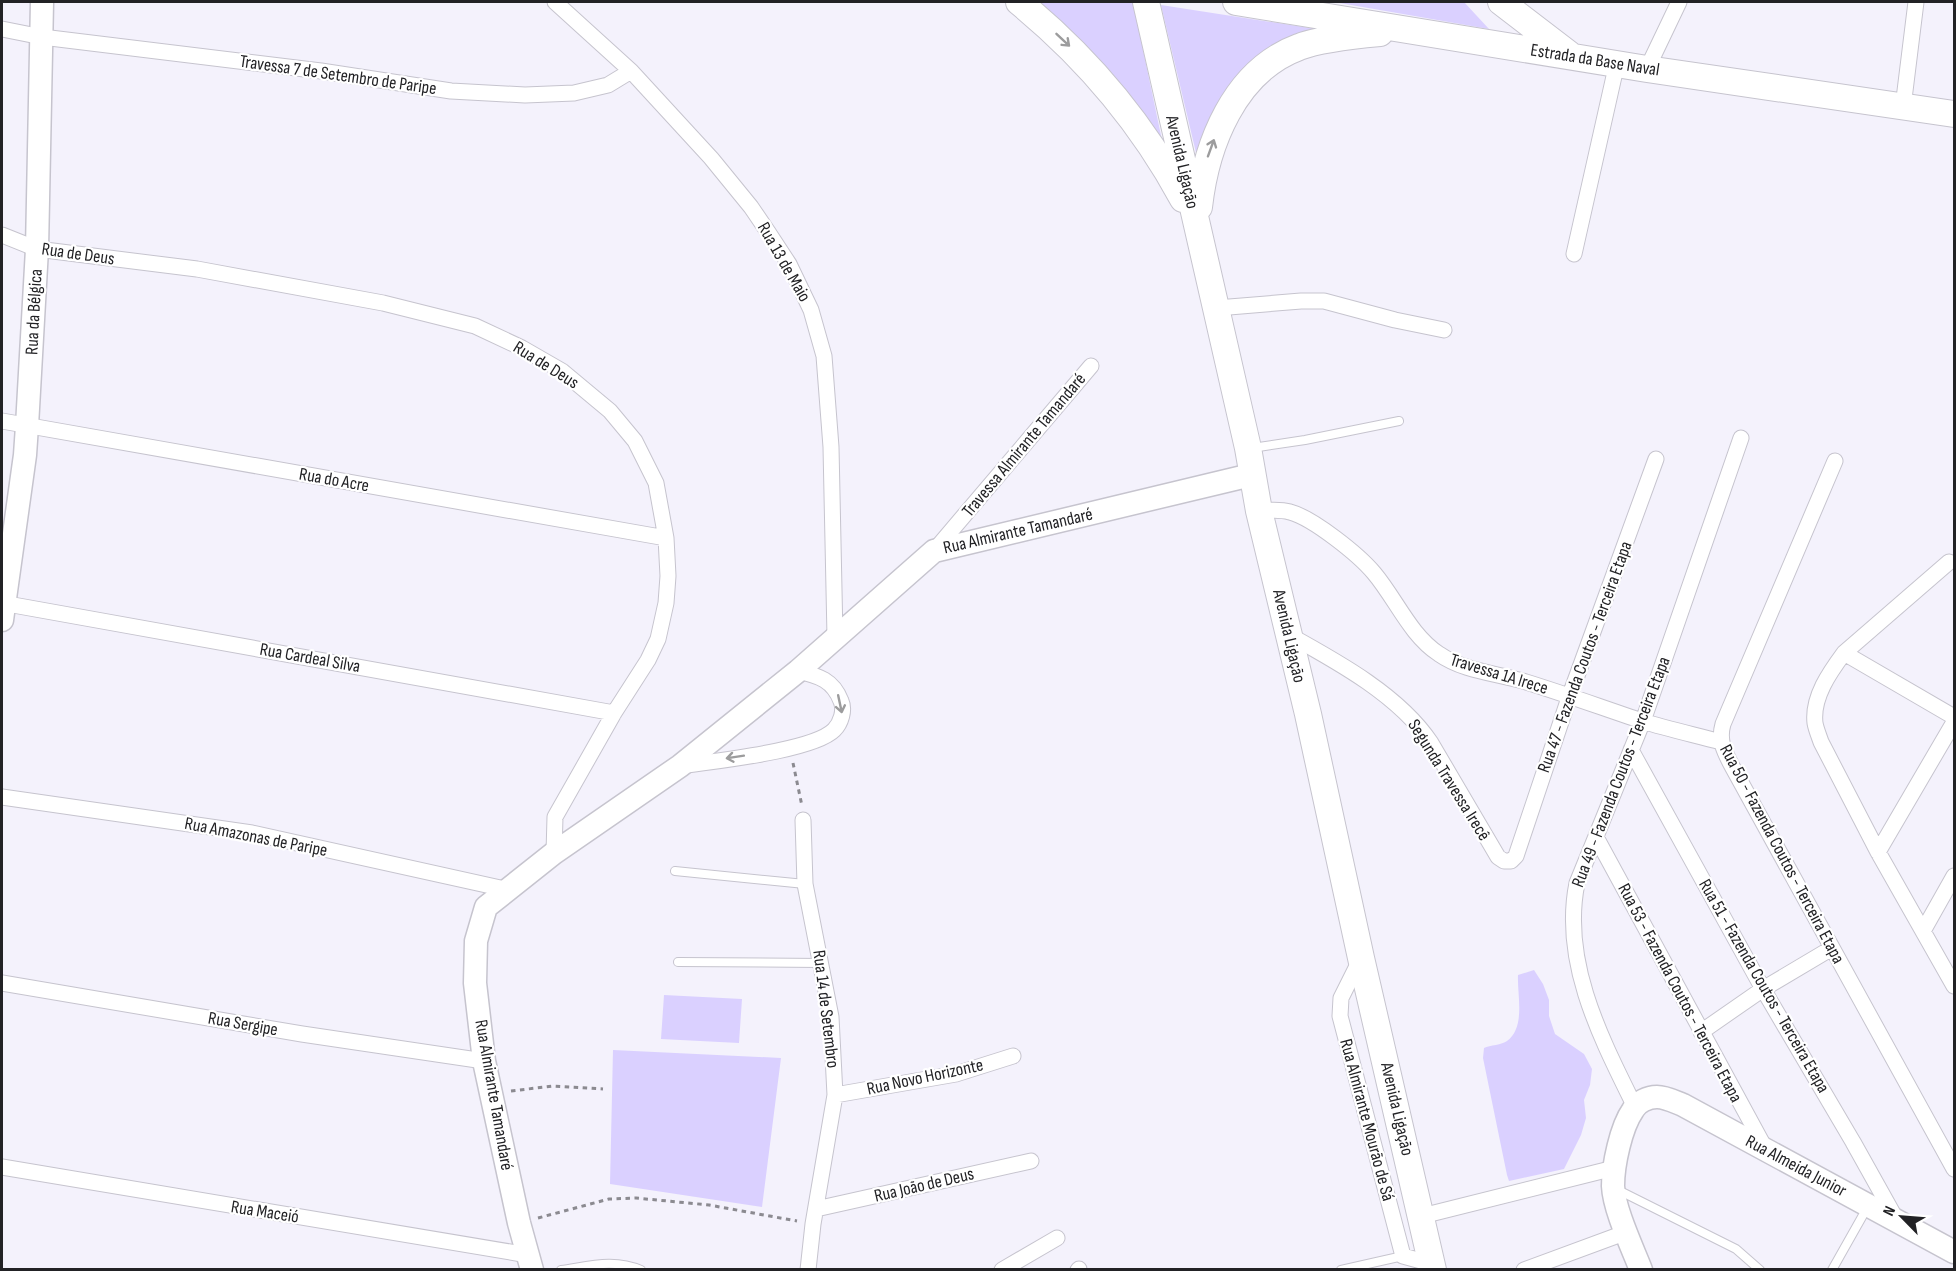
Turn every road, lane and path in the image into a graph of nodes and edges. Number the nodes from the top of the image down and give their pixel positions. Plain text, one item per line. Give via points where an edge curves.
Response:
1 (42, 2) edge
2 (555, 2) edge
3 (1018, 2) edge
4 (1146, 2) edge
5 (1501, 2) edge
6 (1679, 2) edge
7 (1916, 2) edge
8 (1252, 3) edge
9 (2, 29) edge
10 (1414, 32) junction
11 (42, 37) junction
12 (1572, 56) junction
13 (1617, 63) junction
14 (1647, 69) junction
15 (631, 72) junction
16 (1903, 107) junction
17 (1954, 114) edge
18 (1197, 225) junction
19 (2, 235) edge
20 (37, 249) junction
21 (1574, 255) dead end
22 (1217, 308) junction
23 (1443, 330) dead end
24 (1091, 366) dead end
25 (1399, 421) dead end
26 (2, 422) edge
27 (27, 426) junction
28 (1742, 438) dead end
29 (1248, 448) junction
30 (1656, 459) dead end
31 (1835, 460) dead end
32 (1251, 475) junction
33 (1259, 511) junction
34 (666, 538) junction
35 (934, 551) junction
36 (1949, 562) dead end
37 (3, 609) edge
38 (1289, 636) junction
39 (835, 637) junction
40 (1844, 652) junction
41 (798, 671) junction
42 (1570, 695) junction
43 (614, 713) junction
44 (1954, 717) edge
45 (1643, 721) junction
46 (1954, 722) edge
47 (1721, 742) junction
48 (790, 748) junction
49 (1631, 750) junction
50 (680, 766) junction
51 (2, 797) edge
52 (803, 820) joint
53 (1596, 837) junction
54 (1878, 852) junction
55 (554, 853) junction
56 (1516, 856) joint
57 (675, 871) dead end
58 (1954, 876) edge
59 (805, 884) junction
60 (509, 890) junction
61 (1923, 931) junction
62 (1832, 948) junction
63 (1360, 958) junction
64 (678, 962) dead end
65 (822, 963) junction
66 (2, 983) edge
67 (1954, 986) edge
68 (1763, 989) junction
69 (1701, 1032) junction
70 (1013, 1056) dead end
71 (484, 1061) junction
72 (603, 1089) dead end
73 (491, 1093) junction
74 (836, 1095) junction
75 (1635, 1107) junction
76 (1765, 1148) junction
77 (1031, 1161) dead end
78 (2, 1167) edge
79 (1954, 1169) edge
80 (1614, 1178) junction
81 (1868, 1206) junction
82 (815, 1216) junction
83 (1422, 1216) junction
84 (1897, 1222) junction
85 (519, 1223) junction
86 (1627, 1232) junction
87 (1057, 1238) dead end
88 (1954, 1252) edge
89 (1403, 1256) junction
90 (530, 1262) edge
91 (1433, 1267) edge
92 (561, 1269) edge
93 (641, 1269) edge
94 (808, 1269) edge
95 (1002, 1269) edge
96 (1341, 1269) edge
97 (1524, 1269) edge
98 (1641, 1269) edge
99 (1760, 1269) edge
100 (1832, 1269) edge

1 - 11 main road, Rua da Bélgica
2 - 15 street, Rua 13 de Maio
3 -> 18 main road via 1070,46 1130,116
4 - 18 main road, Avenida Ligação
5 - 12 main road
6 - 14 street
7 - 16 street
8 - 10 main road, Estrada da Base Naval
9 - 11 street, Travessa 7 de Setembro de Paripe
10 - 12 main road, Estrada da Base Naval
18 -> 10 main road via 1210,151 1220,125 1253,78 1274,60 1299,47
11 - 15 street, Travessa 7 de Setembro de Paripe via 451,91 574,93 608,85
11 - 20 main road, Rua da Bélgica
12 - 13 main road, Estrada da Base Naval
13 - 14 main road, Estrada da Base Naval
13 - 21 street
14 - 16 main road, Estrada da Base Naval
15 - 39 street, Rua 13 de Maio via 751,207 789,264 811,310 824,356 831,447
16 - 17 main road, Estrada da Base Naval
18 - 22 main road, Avenida Ligação
19 - 20 street, Rua de Deus
20 - 27 main road, Rua da Bélgica
20 - 34 street, Rua de Deus via 197,269 384,303 475,326 562,371 610,411 635,441 656,483
22 - 23 street via 1324,301
22 - 29 main road, Avenida Ligação
24 - 35 street, Travessa Almirante Tamandaré
25 - 29 lane
26 - 27 street, Rua do Acre
27 - 34 street, Rua do Acre
27 - 37 main road, Rua da Bélgica
28 - 45 street, Rua 49 - Fazenda Coutos - Terceira Etapa
29 - 32 main road, Avenida Ligação
30 - 42 street, Rua 47 - Fazenda Coutos - Terceira Etapa
31 - 47 street, Rua 50 - Fazenda Coutos - Terceira Etapa via 1723,724
32 - 33 main road, Avenida Ligação
32 - 35 main road, Rua Almirante Tamandaré
33 - 38 main road, Avenida Ligação
33 - 42 street, Travessa 1A Irece via 1282,510 1300,515 1354,552 1375,573 1429,647 1442,656 1461,666
34 - 43 street, Rua de Deus via 666,603 658,639
35 - 39 main road, Rua Almirante Tamandaré
36 - 40 street
37 - 43 street, Rua Cardeal Silva
38 - 56 street, Segunda Travessa Irecê via 1347,669 1408,715 1431,743 1498,857 1508,862
38 - 63 main road, Avenida Ligação
39 - 41 main road, Rua Almirante Tamandaré
40 - 44 street
40 - 54 street via 1820,694 1815,724
41 -> 48 street, Rua Almirante Tamandaré via 830,682 842,704 842,716 828,735
41 - 50 main road, Rua Almirante Tamandaré
42 - 45 street, Travessa 1A Irece
42 - 56 street, Rua 47 - Fazenda Coutos - Terceira Etapa
43 - 55 street, Rua de Deus via 555,817
45 - 47 street, Travessa 1A Irece
45 - 49 street, Rua 49 - Fazenda Coutos - Terceira Etapa
46 - 54 street
47 - 62 street, Rua 50 - Fazenda Coutos - Terceira Etapa
48 -> 50 street, Rua Almirante Tamandaré
48 - 52 path
49 - 53 street, Rua 49 - Fazenda Coutos - Terceira Etapa
49 - 68 street, Rua 51 - Fazenda Coutos - Terceira Etapa
50 - 55 main road, Rua Almirante Tamandaré
51 - 60 street, Rua Amazonas de Paripe via 252,833
52 - 59 street, Rua 14 de Setembro
53 - 69 street, Rua 53 - Fazenda Coutos - Terceira Etapa
53 - 75 street, Rua 49 - Fazenda Coutos - Terceira Etapa via 1577,883 1573,944 1598,1027
54 - 61 street
55 - 60 main road, Rua Almirante Tamandaré
57 - 59 lane
58 - 61 street
59 - 65 street, Rua 14 de Setembro
60 - 71 main road, Rua Almirante Tamandaré via 486,907 476,941 475,983
61 - 67 street
62 - 68 street
62 - 79 street, Rua 50 - Fazenda Coutos - Terceira Etapa
63 - 83 main road, Avenida Ligação
63 - 89 street, Rua Almirante Mourão de Sá via 1341,998 1340,1016
64 - 65 lane
65 - 74 street, Rua 14 de Setembro via 831,1017
66 - 71 street, Rua Sergipe
68 - 69 street
68 - 84 street, Rua 51 - Fazenda Coutos - Terceira Etapa
69 - 76 street, Rua 53 - Fazenda Coutos - Terceira Etapa
70 - 74 street, Rua Novo Horizonte via 956,1074
71 - 73 main road, Rua Almirante Tamandaré
72 - 73 path via 552,1086
73 - 85 main road, Rua Almirante Tamandaré
74 - 82 street, Rua 14 de Setembro
75 - 76 main road, Rua Almeida Junior via 1656,1097 1668,1099
75 - 80 main road via 1623,1133
76 - 81 main road, Rua Almeida Junior
77 - 82 street, Rua João de Deus
78 - 90 street, Rua Maceió
80 - 83 street
80 - 86 main road
80 - 99 lane via 1651,1204 1736,1249
81 - 84 main road, Rua Almeida Junior
81 - 100 lane
82 - 85 path via 636,1198 609,1199
82 - 94 street, Rua 14 de Setembro
83 - 91 main road, Avenida Ligação
84 - 88 main road, Rua Almeida Junior
85 - 90 main road, Rua Almirante Tamandaré
86 - 97 street
86 - 98 main road
87 - 95 street
89 - 91 street
89 - 96 lane
92 - 93 lane via 614,1263

